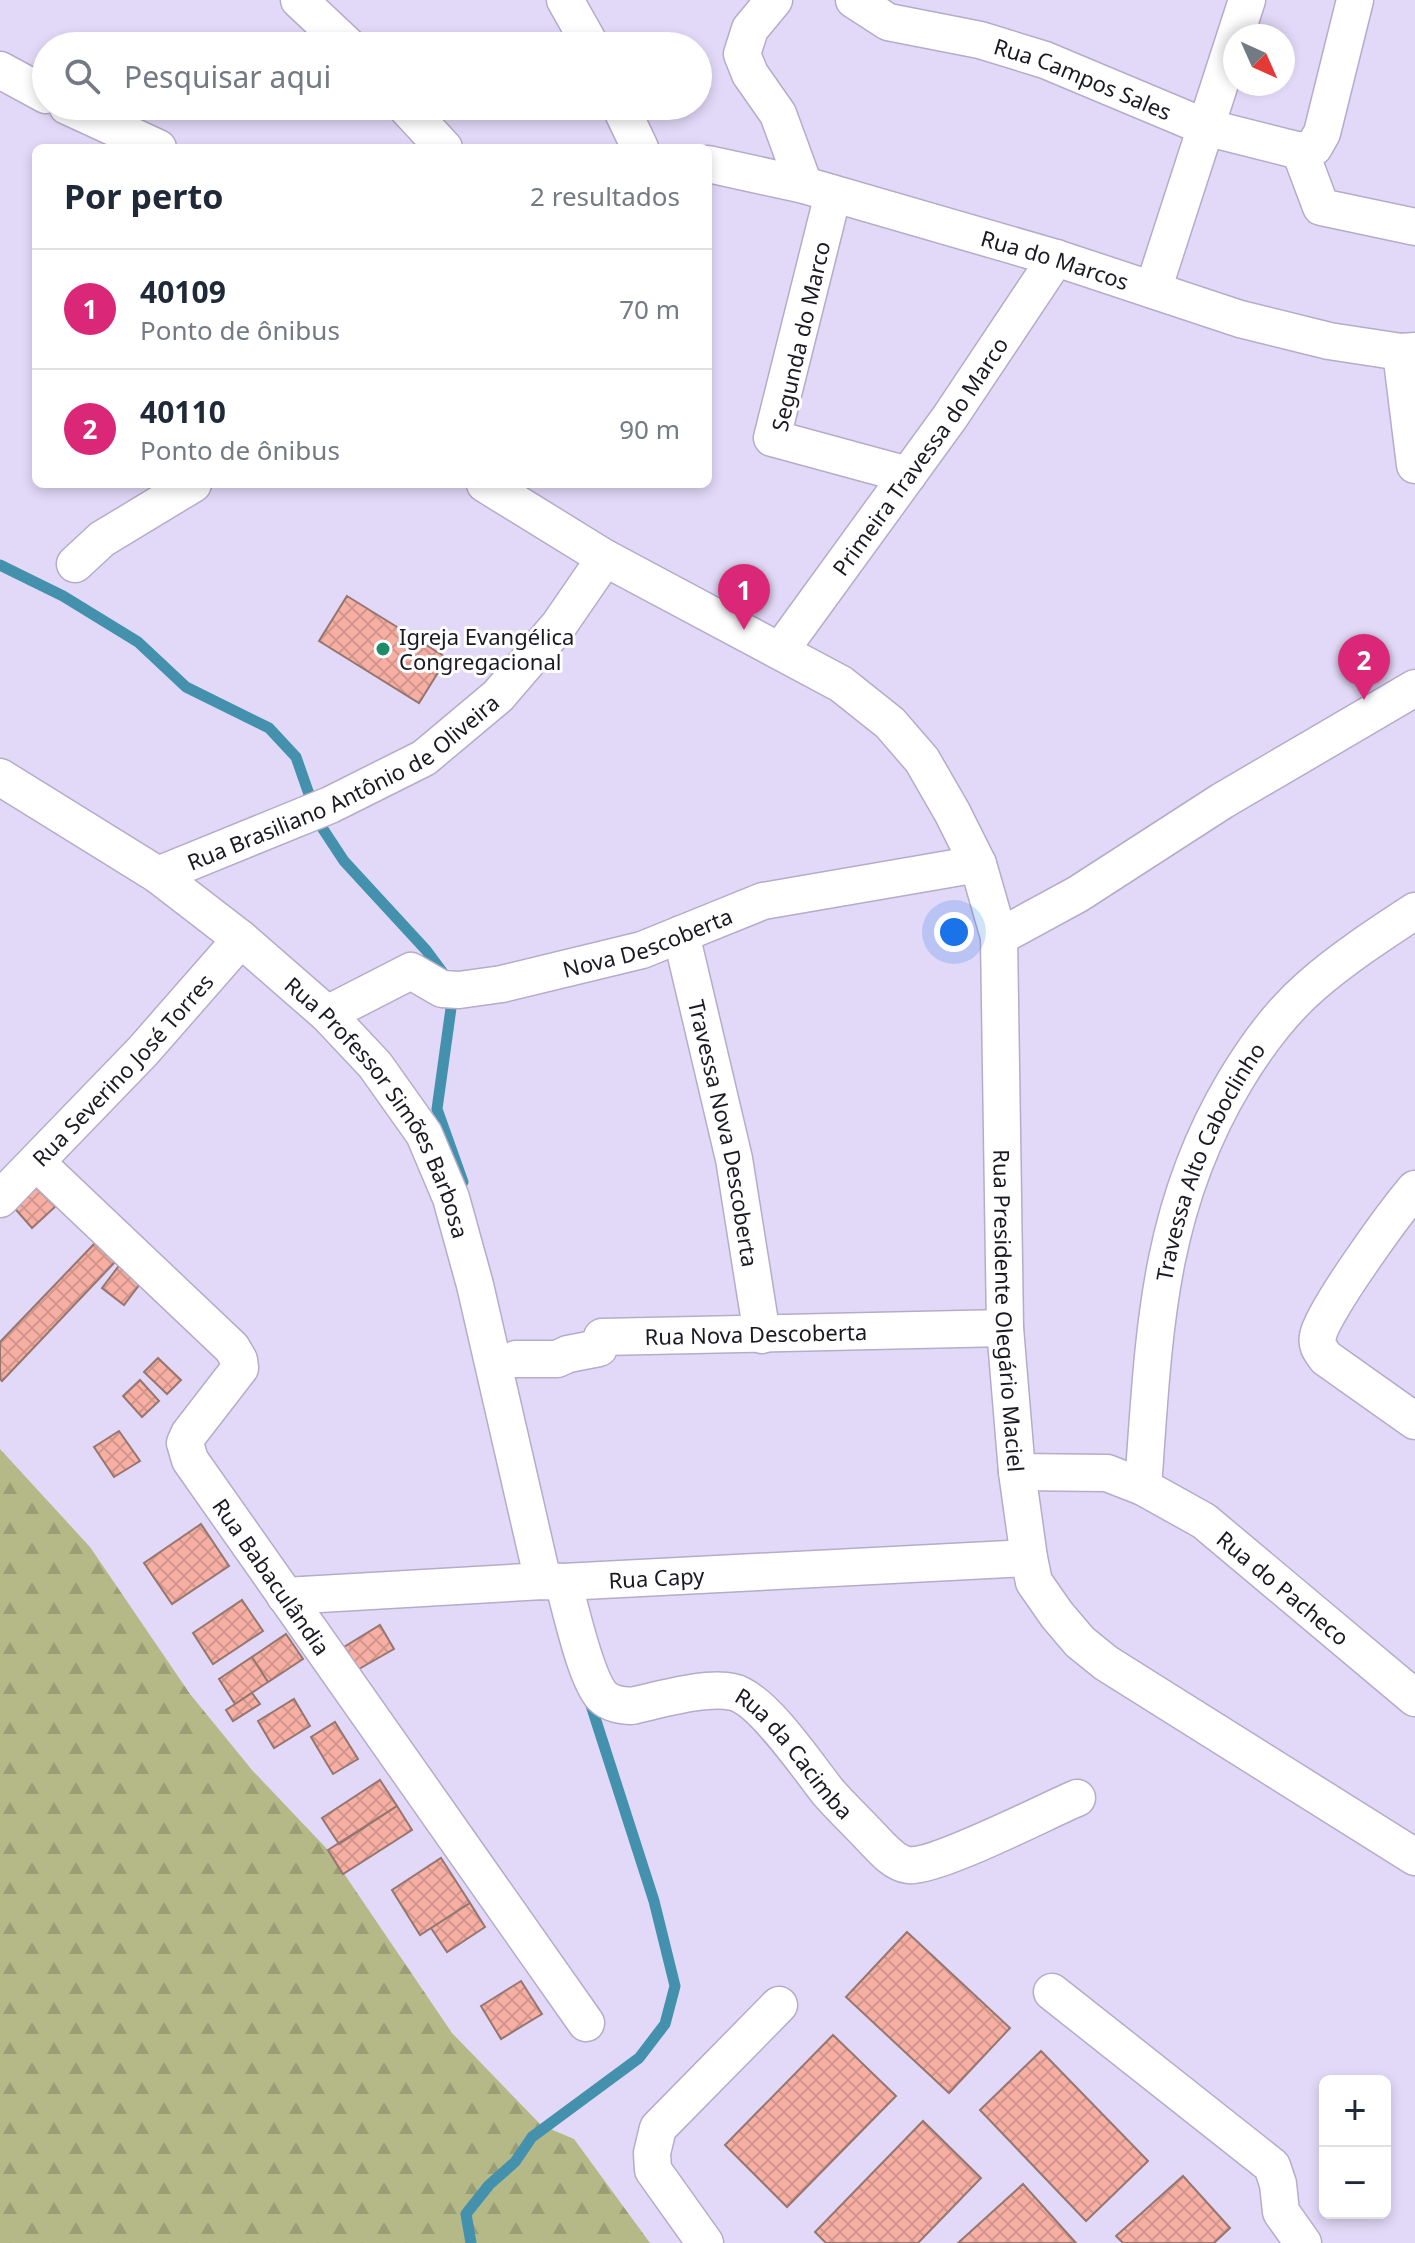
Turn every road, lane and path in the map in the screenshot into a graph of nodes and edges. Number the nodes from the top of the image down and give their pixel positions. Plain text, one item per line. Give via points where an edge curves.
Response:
1 (299, 0) edge
2 (565, 0) edge
3 (774, 0) edge
4 (854, 0) edge
5 (1247, 0) edge
6 (1355, 0) edge
7 (333, 32) edge
8 (583, 32) edge
9 (0, 70) edge
10 (32, 87) edge
11 (97, 120) edge
12 (418, 120) edge
13 (627, 120) edge
14 (1205, 127) junction
15 (149, 144) edge
16 (440, 144) edge
17 (638, 144) edge
18 (1307, 149) junction
19 (712, 165) edge
20 (818, 189) junction
21 (1415, 227) edge
22 (1056, 258) junction
23 (1153, 290) junction
24 (1408, 351) edge
25 (1415, 465) edge
26 (908, 475) junction
27 (186, 488) edge
28 (491, 488) edge
29 (605, 558) junction
30 (75, 564) dead end
31 (780, 651) junction
32 (1415, 688) edge
33 (0, 777) edge
34 (978, 864) junction
35 (158, 875) junction
36 (1415, 911) edge
37 (681, 934) junction
38 (999, 937) junction
39 (241, 939) junction
40 (327, 1014) junction
41 (37, 1163) junction
42 (1415, 1189) edge
43 (0, 1199) edge
44 (1005, 1328) junction
45 (762, 1335) junction
46 (516, 1359) dead end
47 (1415, 1421) edge
48 (1017, 1472) junction
49 (1143, 1487) junction
50 (1029, 1558) junction
51 (553, 1581) junction
52 (285, 1596) junction
53 (1415, 1698) edge
54 (1077, 1798) dead end
55 (1415, 1857) edge
56 (1052, 1992) dead end
57 (779, 2005) dead end
58 (586, 2023) dead end
59 (705, 2243) edge
60 (1303, 2243) edge

1 - 7 street
2 - 8 street
3 - 20 street via 750,29 742,54
4 - 14 street, Rua Campos Sales via 888,22 980,40 1045,60
5 - 14 street
6 - 18 street via 1322,133
9 - 10 street
11 - 15 street
12 - 16 street
13 - 17 street
14 - 18 street, Rua Campos Sales
14 - 23 street
18 - 21 street via 1321,207
19 - 20 street, Rua do Marcos
20 - 22 street, Rua do Marcos
20 - 26 street, Segunda do Marco via 772,438
22 - 23 street, Rua do Marcos
22 - 26 street, Primeira Travessa do Marco
23 - 24 street, Rua do Marcos via 1329,341
24 - 25 street
26 - 31 street, Primeira Travessa do Marco
27 - 30 street via 102,539
28 - 29 street, Rua Presidente Olegário Maciel
29 - 31 street, Rua Presidente Olegário Maciel
29 - 35 street, Rua Brasiliano Antônio de Oliveira via 559,625 498,696 424,758 330,805
31 - 34 street, Rua Presidente Olegário Maciel via 841,684 890,723 922,760
32 - 38 street
33 - 35 street, Rua Professor Simões Barbosa
34 - 37 street, Nova Descoberta via 763,901
34 - 38 street, Rua Presidente Olegário Maciel
35 - 39 street, Rua Professor Simões Barbosa
36 - 49 street, Travessa Alto Caboclinho via 1310,987 1279,1018 1220,1107 1189,1176 1170,1238 1156,1316
37 - 40 street, Nova Descoberta via 642,950 459,990 442,989 411,971
37 - 45 street, Travessa Nova Descoberta via 734,1159
38 - 44 street, Rua Presidente Olegário Maciel
39 - 40 street, Rua Professor Simões Barbosa
39 - 41 street, Rua Severino José Torres
40 - 51 street, Rua Professor Simões Barbosa via 375,1065 424,1134 451,1198
41 - 43 street, Rua Severino José Torres
41 - 52 street, Rua Babaculândia via 190,1305 239,1360 236,1376 189,1434 186,1449
42 - 47 street via 1334,1304 1317,1338 1326,1358
44 - 45 street, Rua Nova Descoberta
44 - 48 street, Rua Presidente Olegário Maciel
45 - 46 street, Rua Nova Descoberta via 602,1337 599,1348 557,1359
48 - 49 street, Rua do Pacheco via 1107,1473
48 - 50 street, Rua Presidente Olegário Maciel
49 - 53 street, Rua do Pacheco via 1204,1521
50 - 51 street, Rua Capy
50 - 55 street, Rua Presidente Olegário Maciel via 1034,1582 1057,1615 1106,1663
51 - 52 street, Rua Capy
51 - 54 street, Rua da Cacimba via 594,1683 609,1701 631,1706 718,1690 745,1695 831,1795 895,1860 907,1865 950,1855
52 - 58 street, Rua Babaculândia
56 - 60 street via 1272,2166 1281,2212
57 - 59 street via 658,2128 653,2170

